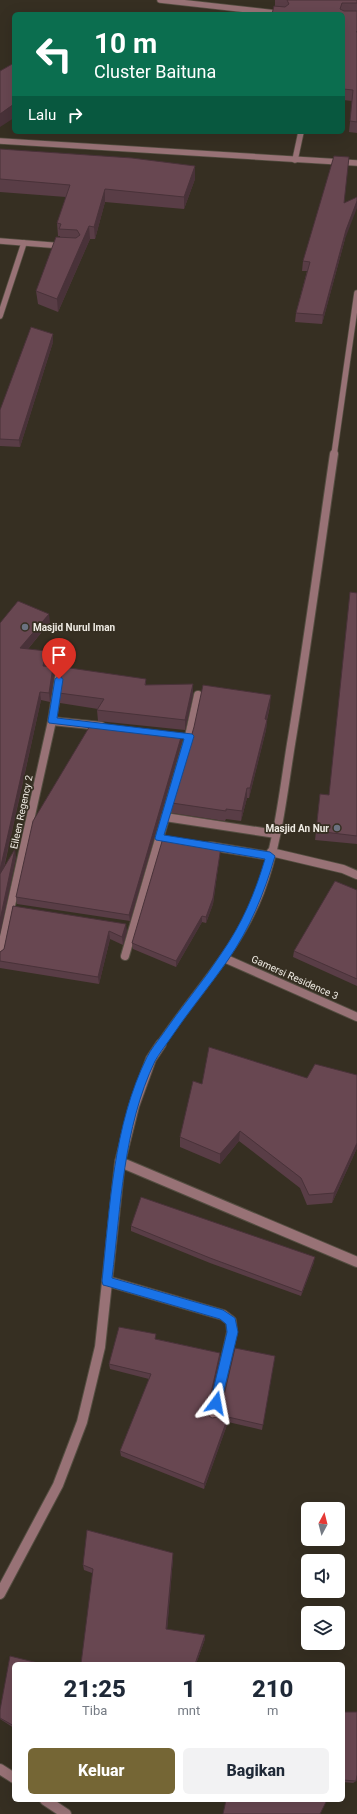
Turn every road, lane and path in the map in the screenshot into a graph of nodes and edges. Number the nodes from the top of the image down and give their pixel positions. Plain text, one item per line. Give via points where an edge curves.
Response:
1 (160, 0) edge
2 (266, 12) edge
3 (301, 134) edge
4 (0, 141) edge
5 (295, 160) junction
6 (357, 163) edge
7 (0, 240) edge
8 (24, 243) junction
9 (70, 246) edge
10 (357, 293) edge
11 (0, 316) edge
12 (61, 665) dead end
13 (198, 695) dead end
14 (52, 721) junction
15 (106, 727) edge
16 (165, 817) junction
17 (276, 834) junction
18 (204, 845) edge
19 (271, 854) junction
20 (357, 875) edge
21 (0, 955) edge
22 (125, 956) dead end
23 (224, 958) junction
24 (357, 1017) edge
25 (120, 1162) junction
26 (357, 1262) edge
27 (107, 1281) junction
28 (213, 1417) edge
29 (3, 1581) edge
30 (0, 1594) edge
31 (0, 1769) edge
32 (12, 1777) edge
33 (48, 1802) edge
34 (66, 1814) edge

1 - 2 street
3 - 5 street
4 - 5 street
5 - 6 street
7 - 8 street
8 - 9 street
8 - 11 street
10 - 17 street
12 - 14 street, Eileen Regency 2
13 - 16 street
14 - 15 street
14 - 21 street, Eileen Regency 2 via 15,909
16 - 17 street
16 - 22 street via 163,838 129,926
17 - 19 street
18 - 19 street
19 - 20 street via 343,869
19 - 23 street via 260,892
23 - 24 street, Gamersi Residence 3
23 - 25 street via 151,1059 134,1106
25 - 26 street
25 - 27 street
27 - 28 street via 223,1315 231,1321 232,1332
27 - 29 street via 100,1347 82,1422 58,1485
29 - 30 street
31 - 32 street
33 - 34 street

